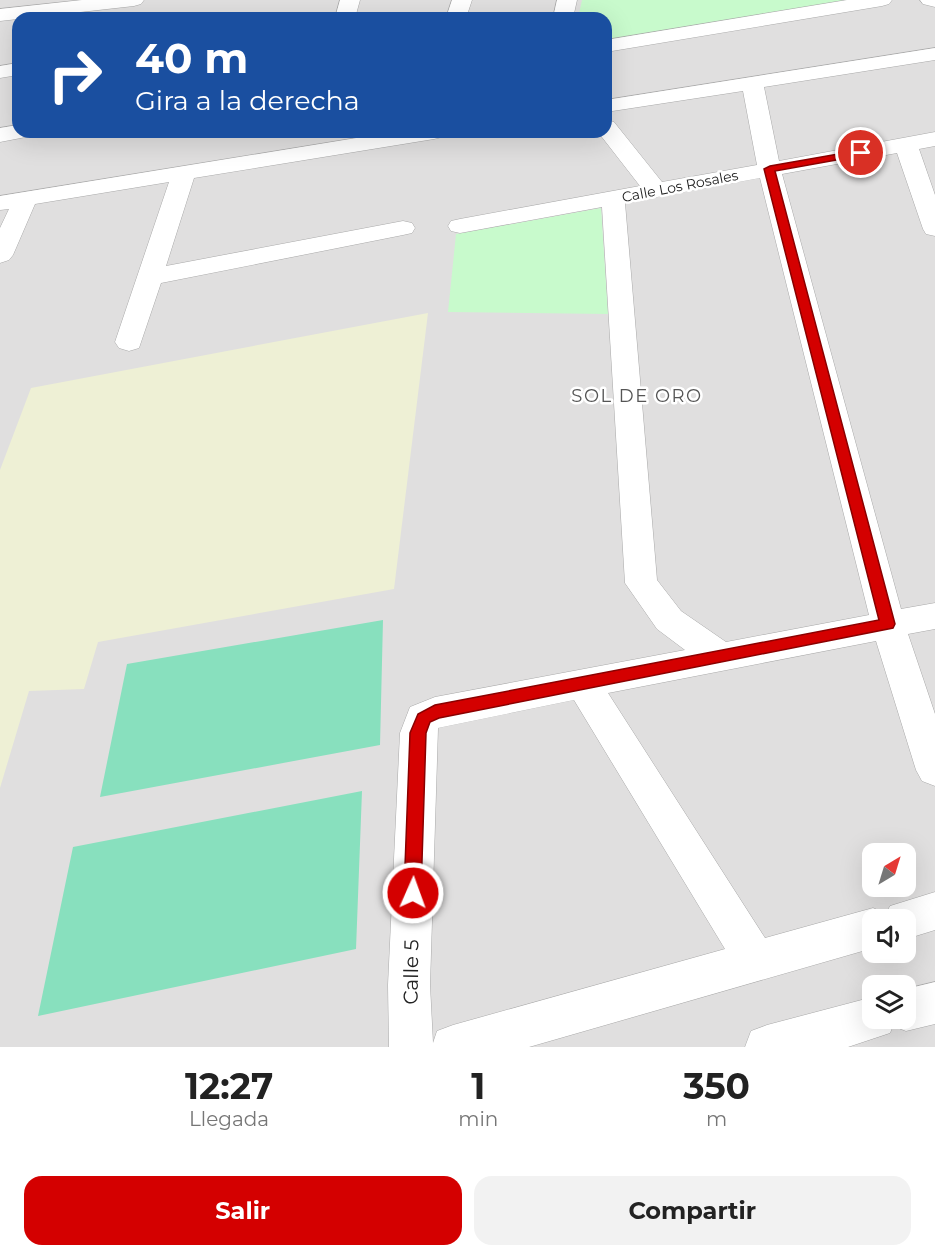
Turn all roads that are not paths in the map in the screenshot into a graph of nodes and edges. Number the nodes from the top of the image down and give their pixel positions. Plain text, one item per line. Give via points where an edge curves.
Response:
1 (134, 0) edge
2 (882, 0) edge
3 (930, 0) edge
4 (935, 2) edge
5 (29, 6) edge
6 (0, 15) edge
7 (612, 45) edge
8 (935, 54) edge
9 (752, 82) junction
10 (612, 105) edge
11 (612, 135) edge
12 (288, 138) edge
13 (395, 138) edge
14 (935, 139) edge
15 (906, 145) junction
16 (279, 156) junction
17 (770, 169) junction
18 (184, 172) junction
19 (655, 189) junction
20 (26, 198) junction
21 (613, 198) junction
22 (0, 202) edge
23 (460, 226) dead end
24 (403, 228) dead end
25 (935, 228) edge
26 (0, 255) edge
27 (150, 277) junction
28 (129, 342) dead end
29 (935, 616) edge
30 (888, 624) junction
31 (720, 656) junction
32 (583, 683) junction
33 (935, 770) edge
34 (935, 911) edge
35 (916, 917) edge
36 (862, 931) edge
37 (755, 960) junction
38 (935, 1003) edge
39 (916, 1008) edge
40 (862, 1021) edge
41 (411, 1047) edge
42 (453, 1047) edge
43 (767, 1047) edge

1 - 5 street
2 - 7 street
3 - 4 street
5 - 6 street
8 - 9 street
9 - 10 street
9 - 17 street
11 - 19 street
12 - 16 street
13 - 16 street
14 - 15 street, Calle Los Rosales
15 - 17 street, Calle Los Rosales
15 - 25 street
16 - 18 street
17 - 19 street, Calle Los Rosales
17 - 30 street
18 - 20 street
18 - 27 street
19 - 21 street, Calle Los Rosales
20 - 22 street
20 - 26 street
21 - 23 street, Calle Los Rosales
21 - 31 street via 641,583 669,621
24 - 27 street
27 - 28 street
29 - 30 street
30 - 31 street
30 - 33 street
31 - 32 street
32 - 37 street
32 - 41 street, Calle 5 via 435,712 423,718 418,733
34 - 35 street
36 - 37 street
37 - 42 street
38 - 39 street
40 - 43 street

